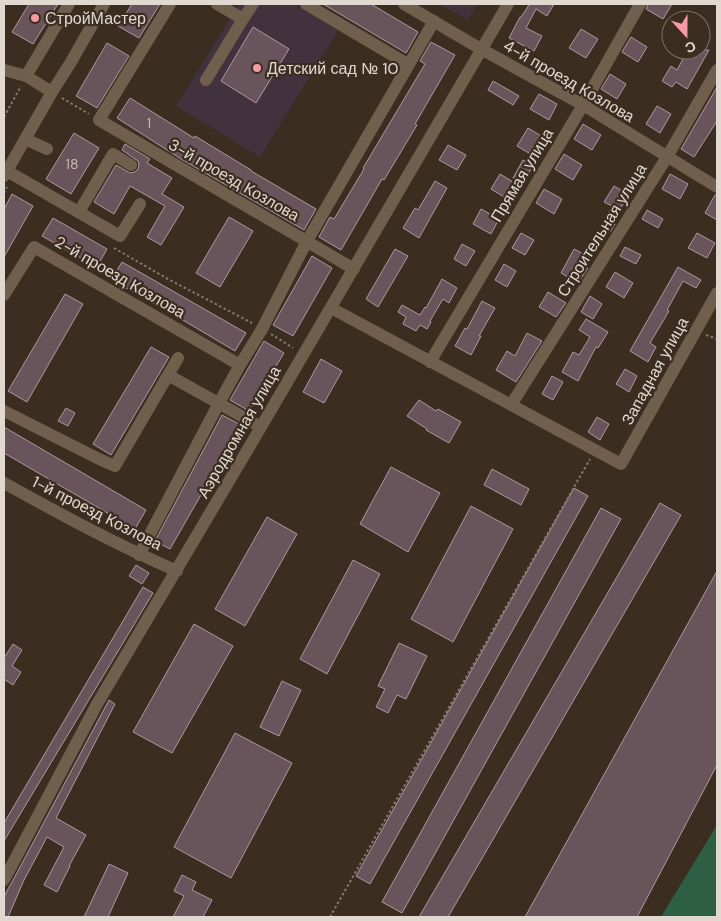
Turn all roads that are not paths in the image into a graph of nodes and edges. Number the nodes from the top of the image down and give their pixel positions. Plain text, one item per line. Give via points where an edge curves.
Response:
1 (69, 4) edge
2 (104, 4) edge
3 (170, 4) edge
4 (217, 4) edge
5 (253, 4) edge
6 (306, 4) edge
7 (404, 4) edge
8 (508, 4) edge
9 (640, 4) edge
10 (243, 19) junction
11 (434, 21) junction
12 (482, 49) junction
13 (409, 65) junction
14 (4, 70) edge
15 (717, 70) edge
16 (26, 76) junction
17 (206, 80) dead end
18 (52, 92) junction
19 (583, 106) junction
20 (25, 138) junction
21 (47, 149) dead end
22 (667, 157) junction
23 (131, 165) dead end
24 (6, 179) edge
25 (717, 187) edge
26 (140, 204) dead end
27 (79, 212) junction
28 (307, 241) junction
29 (354, 269) junction
30 (8, 278) edge
31 (717, 293) edge
32 (4, 295) edge
33 (331, 308) junction
34 (178, 358) dead end
35 (430, 362) junction
36 (240, 365) junction
37 (168, 375) junction
38 (219, 403) junction
39 (511, 405) junction
40 (4, 410) edge
41 (262, 427) junction
42 (4, 483) edge
43 (139, 555) junction
44 (177, 571) junction
45 (4, 880) edge

1 - 16 street
2 - 18 street
3 - 28 street, 3-й проезд Козлова via 99,120
4 - 10 street
5 - 10 street
6 - 13 street
7 - 11 street, 4-й проезд Козлова
8 - 12 street, Аэродромная улица
9 - 19 street, Прямая улица
10 - 17 street
11 - 12 street, 4-й проезд Козлова
11 - 13 street
12 - 19 street, 4-й проезд Козлова
12 - 29 street, Аэродромная улица
13 - 28 street
14 - 16 street
15 - 22 street, Строительная улица
16 - 18 street
18 - 20 street
19 - 22 street, 4-й проезд Козлова
19 - 35 street, Прямая улица
20 - 21 street
20 - 24 street
22 - 25 street, 4-й проезд Козлова
22 - 39 street, Строительная улица
23 - 27 street via 113,154
24 - 27 street
26 - 27 street via 120,236
28 - 29 street, 3-й проезд Козлова
28 - 36 street
29 - 33 street, Аэродромная улица
30 - 32 street, 2-й проезд Козлова
30 - 36 street, 2-й проезд Козлова via 34,247
31 - 39 street, Западная улица via 621,464
33 - 35 street
33 - 41 street, Аэродромная улица
34 - 37 street
35 - 39 street
36 - 38 street
37 - 38 street
37 - 40 street via 115,466
38 - 41 street
38 - 43 street
41 - 44 street, Аэродромная улица
42 - 43 street, 1-й проезд Козлова
43 - 44 street, 1-й проезд Козлова
44 - 45 street, Аэродромная улица via 97,704

